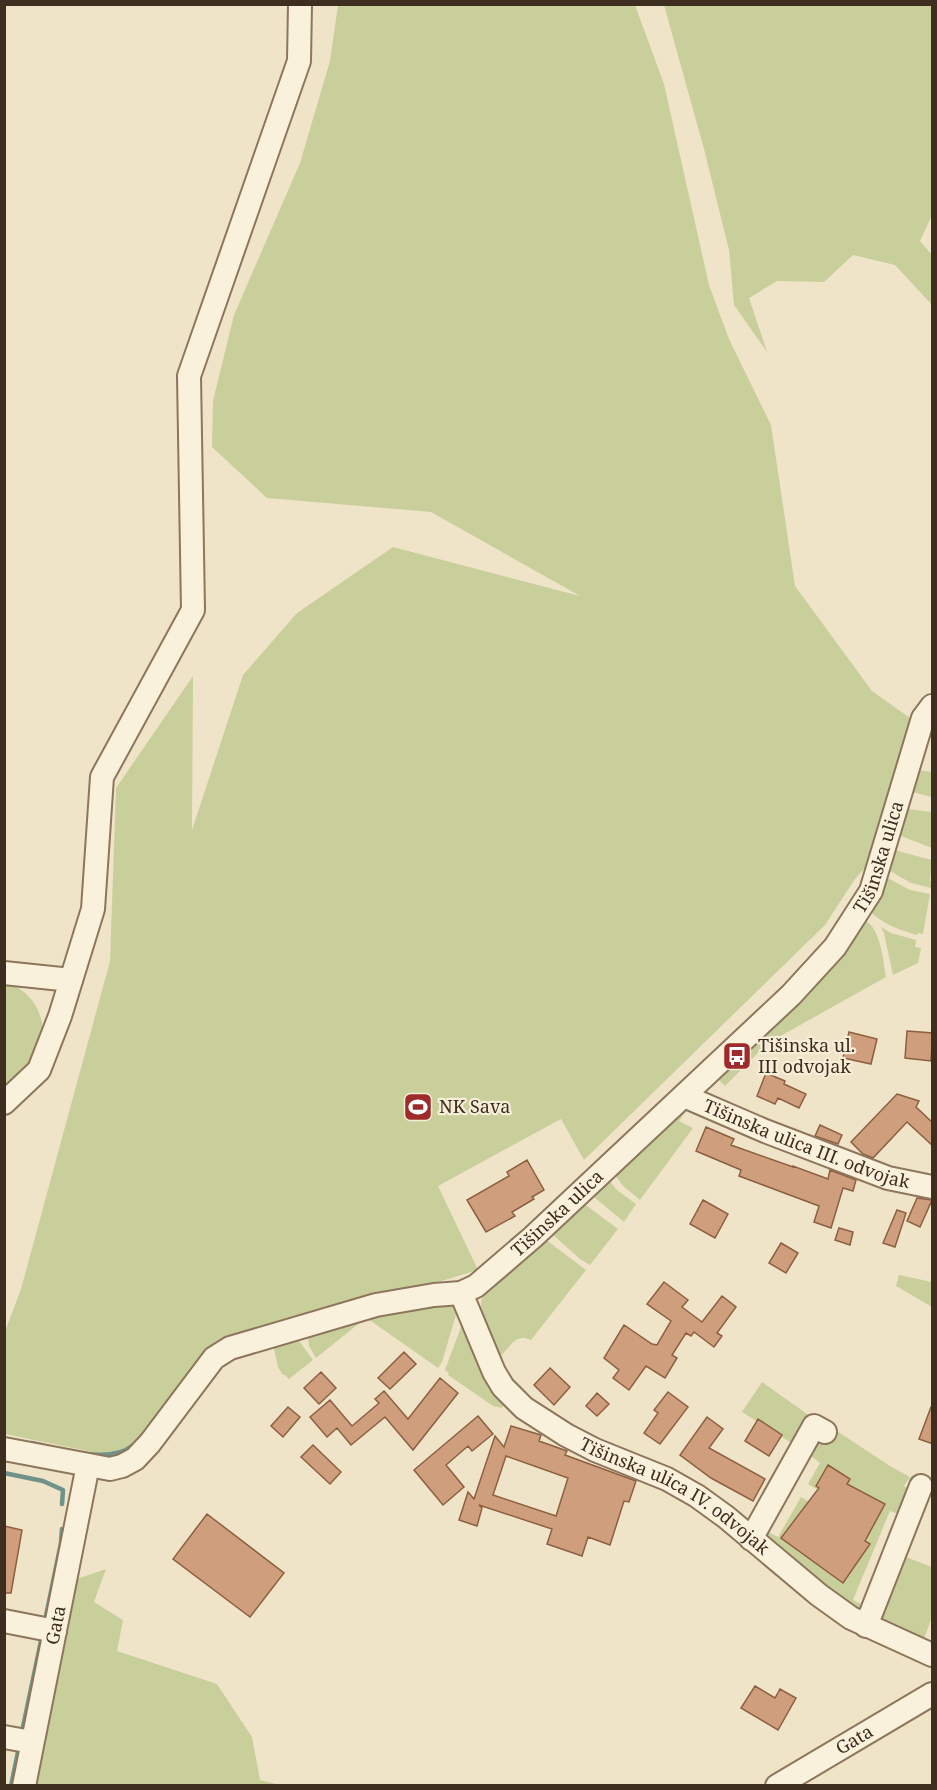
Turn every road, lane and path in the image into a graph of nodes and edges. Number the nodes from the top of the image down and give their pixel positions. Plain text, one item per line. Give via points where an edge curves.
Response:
1 (300, 4) edge
2 (933, 706) edge
3 (4, 973) edge
4 (71, 980) junction
5 (684, 1096) junction
6 (4, 1103) edge
7 (933, 1187) edge
8 (461, 1293) junction
9 (825, 1431) dead end
10 (4, 1449) edge
11 (88, 1465) junction
12 (921, 1486) dead end
13 (751, 1539) junction
14 (4, 1621) edge
15 (866, 1626) junction
16 (55, 1631) junction
17 (933, 1655) edge
18 (933, 1694) edge
19 (4, 1737) edge
20 (32, 1742) junction
21 (24, 1785) edge
22 (777, 1785) edge

1 - 4 street via 299,61 189,376 193,610 102,777 93,909
2 - 5 street, Tišinska ulica via 923,718 871,891 835,947 791,995
3 - 4 street
4 - 6 street via 39,1070
5 - 7 street, Tišinska ulica III. odvojak via 888,1178
5 - 8 street, Tišinska ulica via 533,1237 477,1286
8 - 11 street, Tišinska ulica via 376,1305 230,1348 214,1358 135,1460 110,1469
8 - 13 street, Tišinska ulica IV. odvojak via 494,1372 513,1399 575,1440 697,1496
9 - 13 street via 814,1426
10 - 11 street, Tišinska ulica
11 - 16 street, Gata
12 - 15 street
13 - 15 street, Tišinska ulica IV. odvojak via 819,1595
14 - 16 street
15 - 17 street, Tišinska ulica IV. odvojak
16 - 20 street, Gata
18 - 22 street, Gata
19 - 20 street
20 - 21 street, Gata

